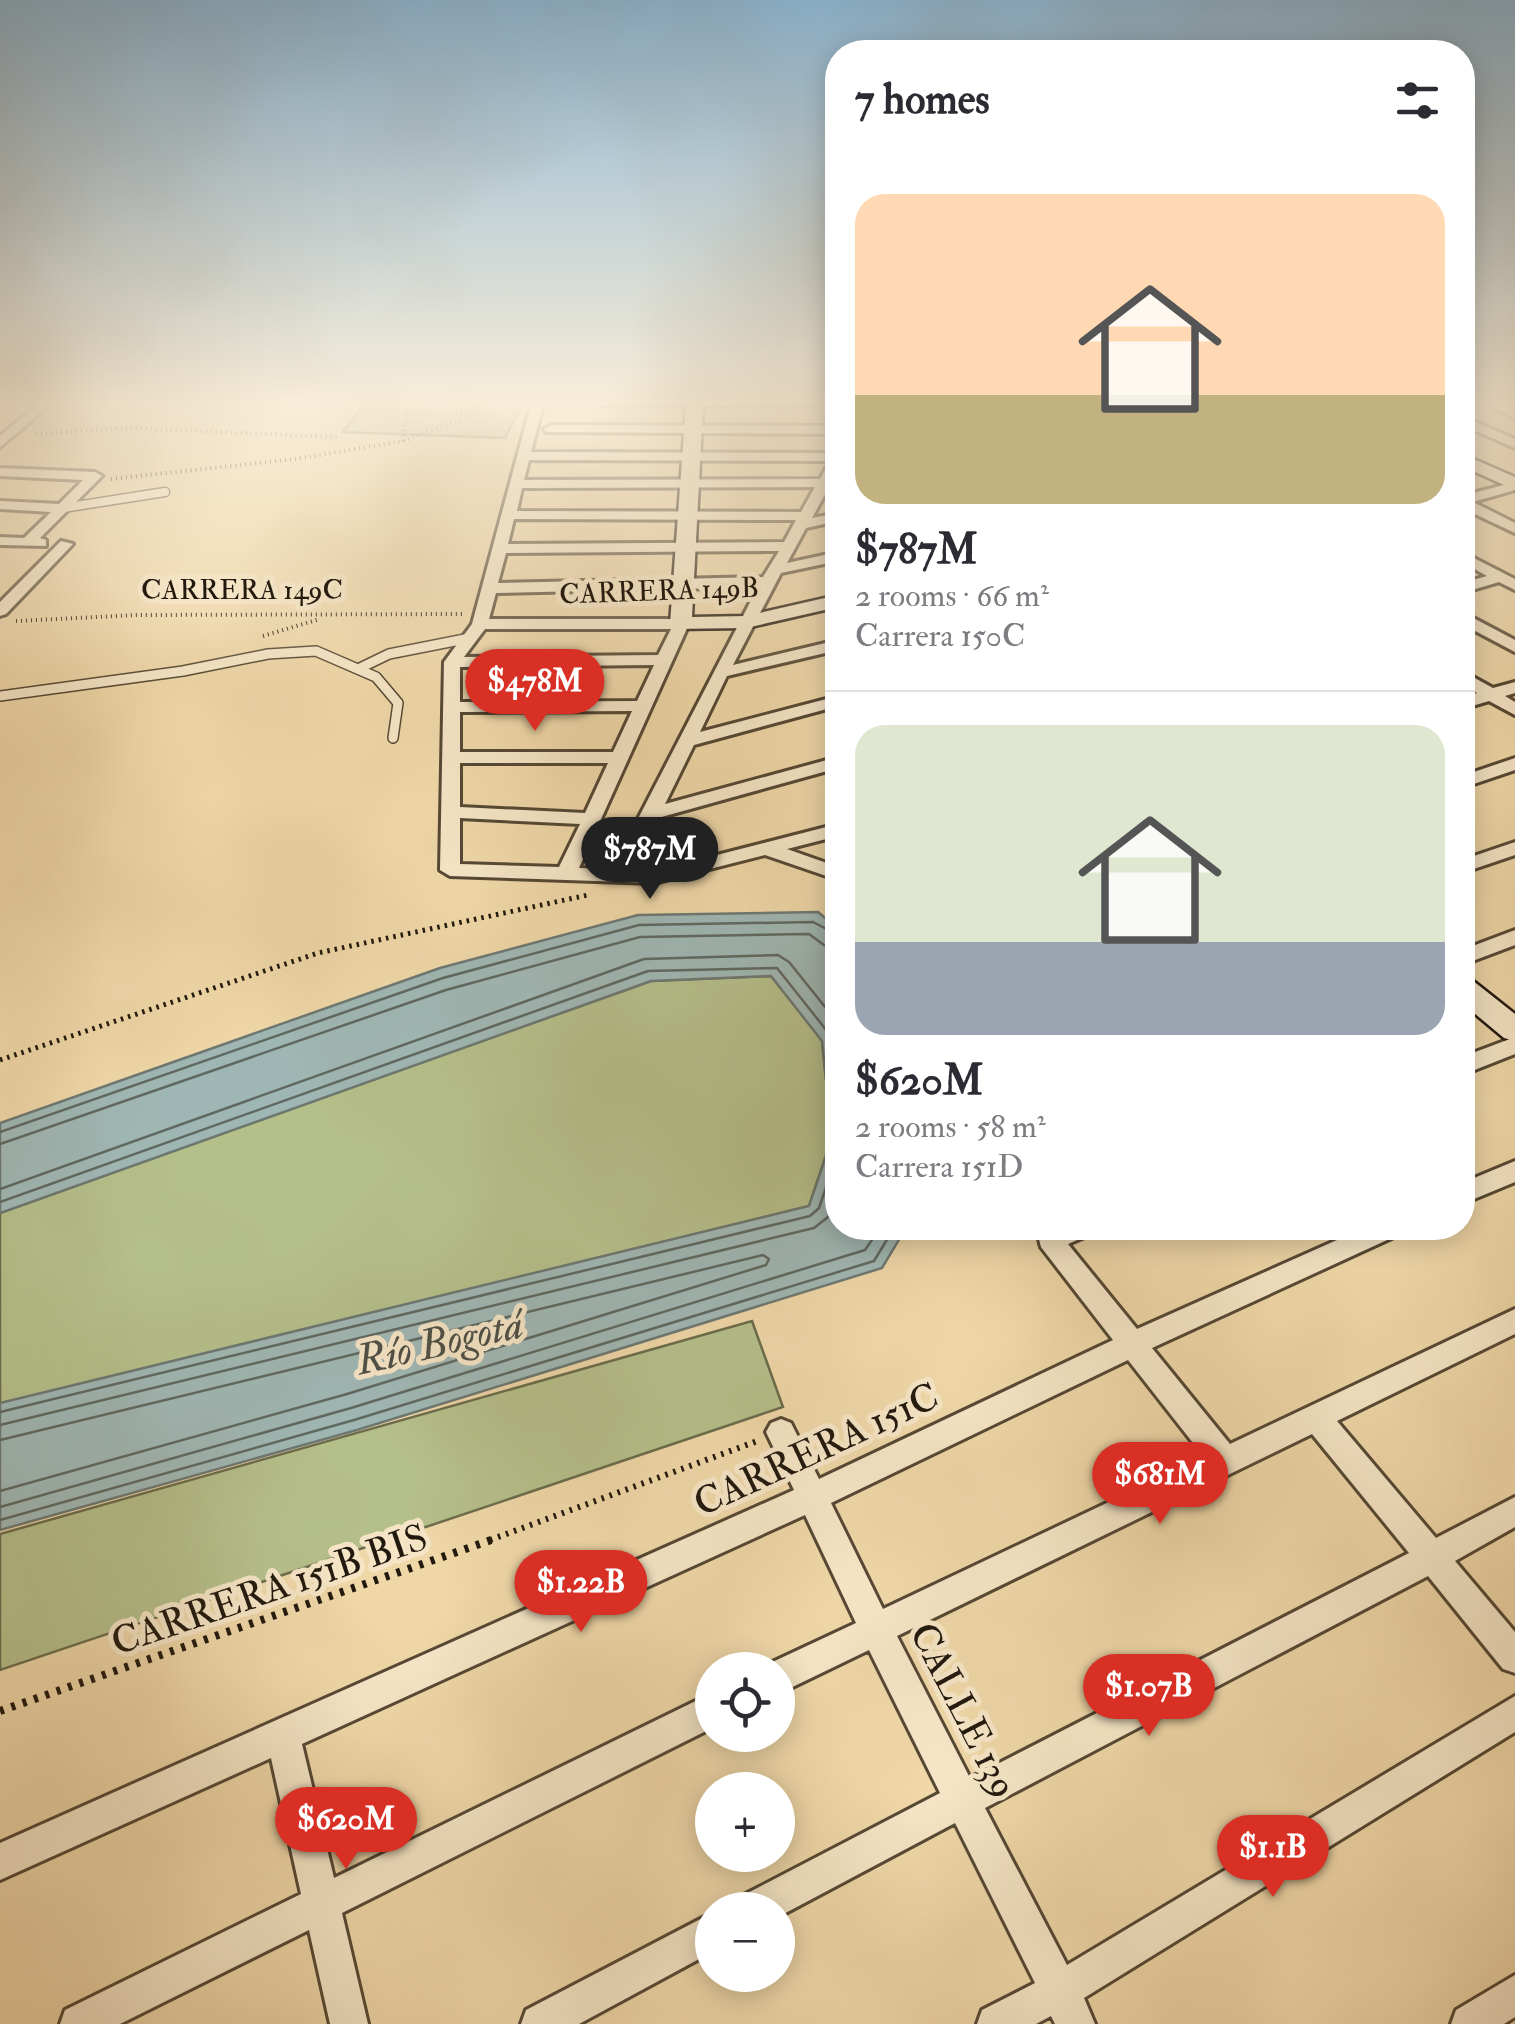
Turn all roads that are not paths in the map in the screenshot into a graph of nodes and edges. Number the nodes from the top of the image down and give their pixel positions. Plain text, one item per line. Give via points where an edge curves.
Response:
1 (76, 495) edge
2 (142, 495) edge
3 (513, 495) edge
4 (689, 495) edge
5 (821, 495) edge
6 (3, 505) edge
7 (63, 508) junction
8 (1475, 508) edge
9 (508, 515) junction
10 (688, 515) junction
11 (825, 518) edge
12 (803, 520) junction
13 (1515, 528) edge
14 (0, 541) edge
15 (28, 542) junction
16 (789, 546) junction
17 (686, 547) junction
18 (500, 549) junction
19 (825, 560) edge
20 (1475, 563) edge
21 (772, 576) junction
22 (0, 580) edge
23 (29, 581) junction
24 (1508, 581) edge
25 (684, 584) junction
26 (1475, 586) edge
27 (489, 588) junction
28 (825, 603) edge
29 (0, 610) edge
30 (746, 622) junction
31 (681, 624) junction
32 (1475, 624) edge
33 (478, 625) junction
34 (1515, 647) edge
35 (825, 648) edge
36 (665, 660) junction
37 (452, 662) junction
38 (360, 668) junction
39 (720, 674) junction
40 (1475, 684) edge
41 (1515, 687) edge
42 (1492, 694) junction
43 (0, 696) edge
44 (1475, 700) edge
45 (825, 704) edge
46 (644, 706) junction
47 (452, 707) junction
48 (1515, 710) edge
49 (393, 738) dead end
50 (686, 741) junction
51 (451, 758) junction
52 (620, 758) junction
53 (1515, 764) edge
54 (825, 766) edge
55 (1475, 778) edge
56 (450, 812) junction
57 (650, 814) junction
58 (592, 818) junction
59 (825, 834) edge
60 (1515, 848) edge
61 (771, 850) junction
62 (1475, 862) edge
63 (825, 869) edge
64 (566, 875) junction
65 (610, 885) junction
66 (1515, 938) edge
67 (1475, 953) edge
68 (1475, 997) edge
69 (1515, 1030) edge
70 (1515, 1045) edge
71 (1475, 1062) edge
72 (1515, 1171) edge
73 (1475, 1188) edge
74 (1054, 1240) edge
75 (1363, 1240) edge
76 (1515, 1321) edge
77 (1132, 1344) junction
78 (1316, 1417) junction
79 (780, 1432) road end
80 (1226, 1462) junction
81 (810, 1498) junction
82 (1515, 1511) edge
83 (1434, 1556) junction
84 (874, 1628) junction
85 (1515, 1657) edge
86 (795, 1668) edge
87 (1515, 1713) edge
88 (695, 1719) edge
89 (283, 1735) junction
90 (961, 1798) junction
91 (0, 1862) edge
92 (786, 1892) edge
93 (320, 1907) junction
94 (695, 1941) edge
95 (1515, 1994) edge
96 (1068, 2008) edge
97 (79, 2024) edge
98 (349, 2024) edge
99 (540, 2024) edge
100 (996, 2024) edge
101 (1470, 2024) edge

1 - 7 street
2 - 7 lane
3 - 9 street
4 - 10 main road
5 - 12 street
6 - 7 street
7 - 15 street
8 - 13 street
9 - 10 street
9 - 18 street
10 - 12 street
10 - 17 main road
11 - 12 street
12 - 16 street
14 - 15 street
15 - 23 street via 66,544
16 - 17 street
16 - 21 street
17 - 18 street
17 - 25 main road
18 - 27 street
19 - 21 street
20 - 24 street
21 - 25 street
21 - 30 street
22 - 23 street
23 - 29 street
24 - 26 street
25 - 27 street
25 - 31 main road
27 - 33 street
28 - 30 main road, CARRERA 149B
30 - 31 main road, CARRERA 149B
30 - 39 street
31 - 33 street, CARRERA 149B
31 - 36 street
32 - 34 street
33 - 37 street
33 - 38 lane
35 - 39 street
36 - 37 street
36 - 46 street
37 - 47 street
38 - 43 lane via 316,651 268,654
38 - 49 lane via 376,676 398,704
39 - 50 street
40 - 42 street
41 - 42 street
42 - 44 street
42 - 48 street
45 - 50 street
46 - 47 street
46 - 52 street
47 - 51 street
50 - 57 street
51 - 52 street
51 - 56 street
52 - 58 street
53 - 55 street
54 - 57 street
56 - 58 street
56 - 64 street via 450,870
57 - 65 street
58 - 64 street
59 - 61 street
60 - 62 street
61 - 63 street
61 - 65 street
64 - 65 street
66 - 67 street
68 - 69 main road
70 - 71 street
72 - 73 street
74 - 77 street
75 - 77 street, CARRERA 151C
76 - 78 street
77 - 80 street
77 - 81 street, CARRERA 151C
78 - 80 street
78 - 83 street
79 - 81 street, CALLE 139
80 - 84 street
81 - 84 street, CALLE 139
81 - 89 street, CARRERA 151C
82 - 83 street
83 - 85 street
83 - 90 street
84 - 86 street
84 - 90 street, CALLE 139
87 - 96 street
88 - 93 street
89 - 91 street, CARRERA 151C
89 - 93 street
90 - 92 street
90 - 96 street, CALLE 139
93 - 97 street
93 - 98 street
94 - 99 street
95 - 101 street
96 - 100 street

